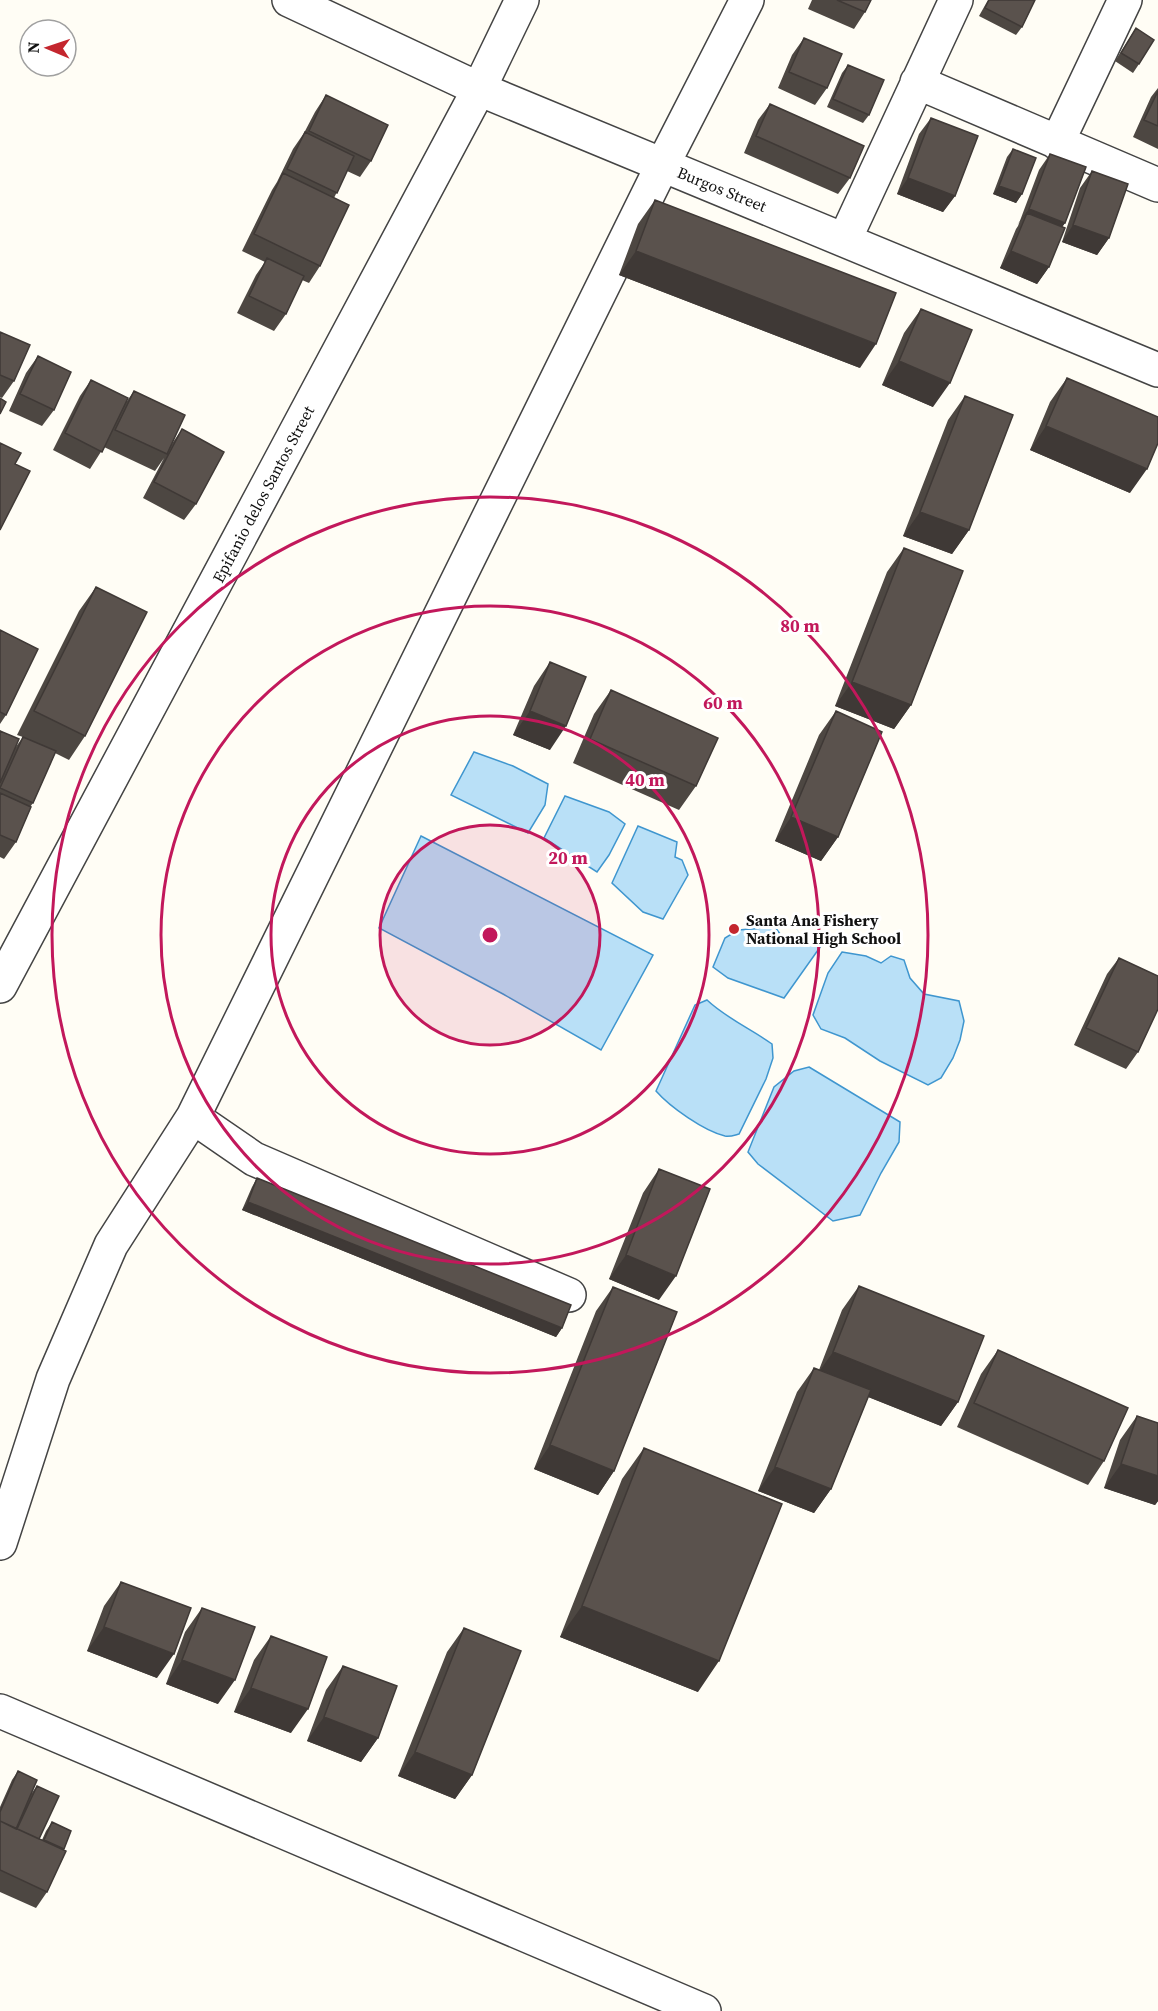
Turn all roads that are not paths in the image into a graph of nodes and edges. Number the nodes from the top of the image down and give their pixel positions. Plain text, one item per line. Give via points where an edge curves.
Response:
1 (289, 0) edge
2 (522, 0) edge
3 (747, 0) edge
4 (956, 0) edge
5 (1125, 0) edge
6 (917, 82) junction
7 (479, 89) junction
8 (1057, 143) junction
9 (663, 164) junction
10 (1158, 185) edge
11 (845, 240) junction
12 (1158, 370) edge
13 (0, 986) edge
14 (193, 1117) junction
15 (569, 1295) dead end
16 (0, 1543) edge
17 (0, 1711) edge
18 (704, 2011) edge

1 - 7 street, Burgos Street
2 - 7 street, Epifanio delos Santos Street
3 - 9 street
4 - 6 street
5 - 8 street
6 - 8 street
6 - 11 street
7 - 9 street, Burgos Street
7 - 13 street, Epifanio delos Santos Street
8 - 10 street
9 - 11 street, Burgos Street
9 - 14 street
11 - 12 street, Burgos Street
14 - 15 street via 254,1159
14 - 16 street via 111,1245 53,1379
17 - 18 street

